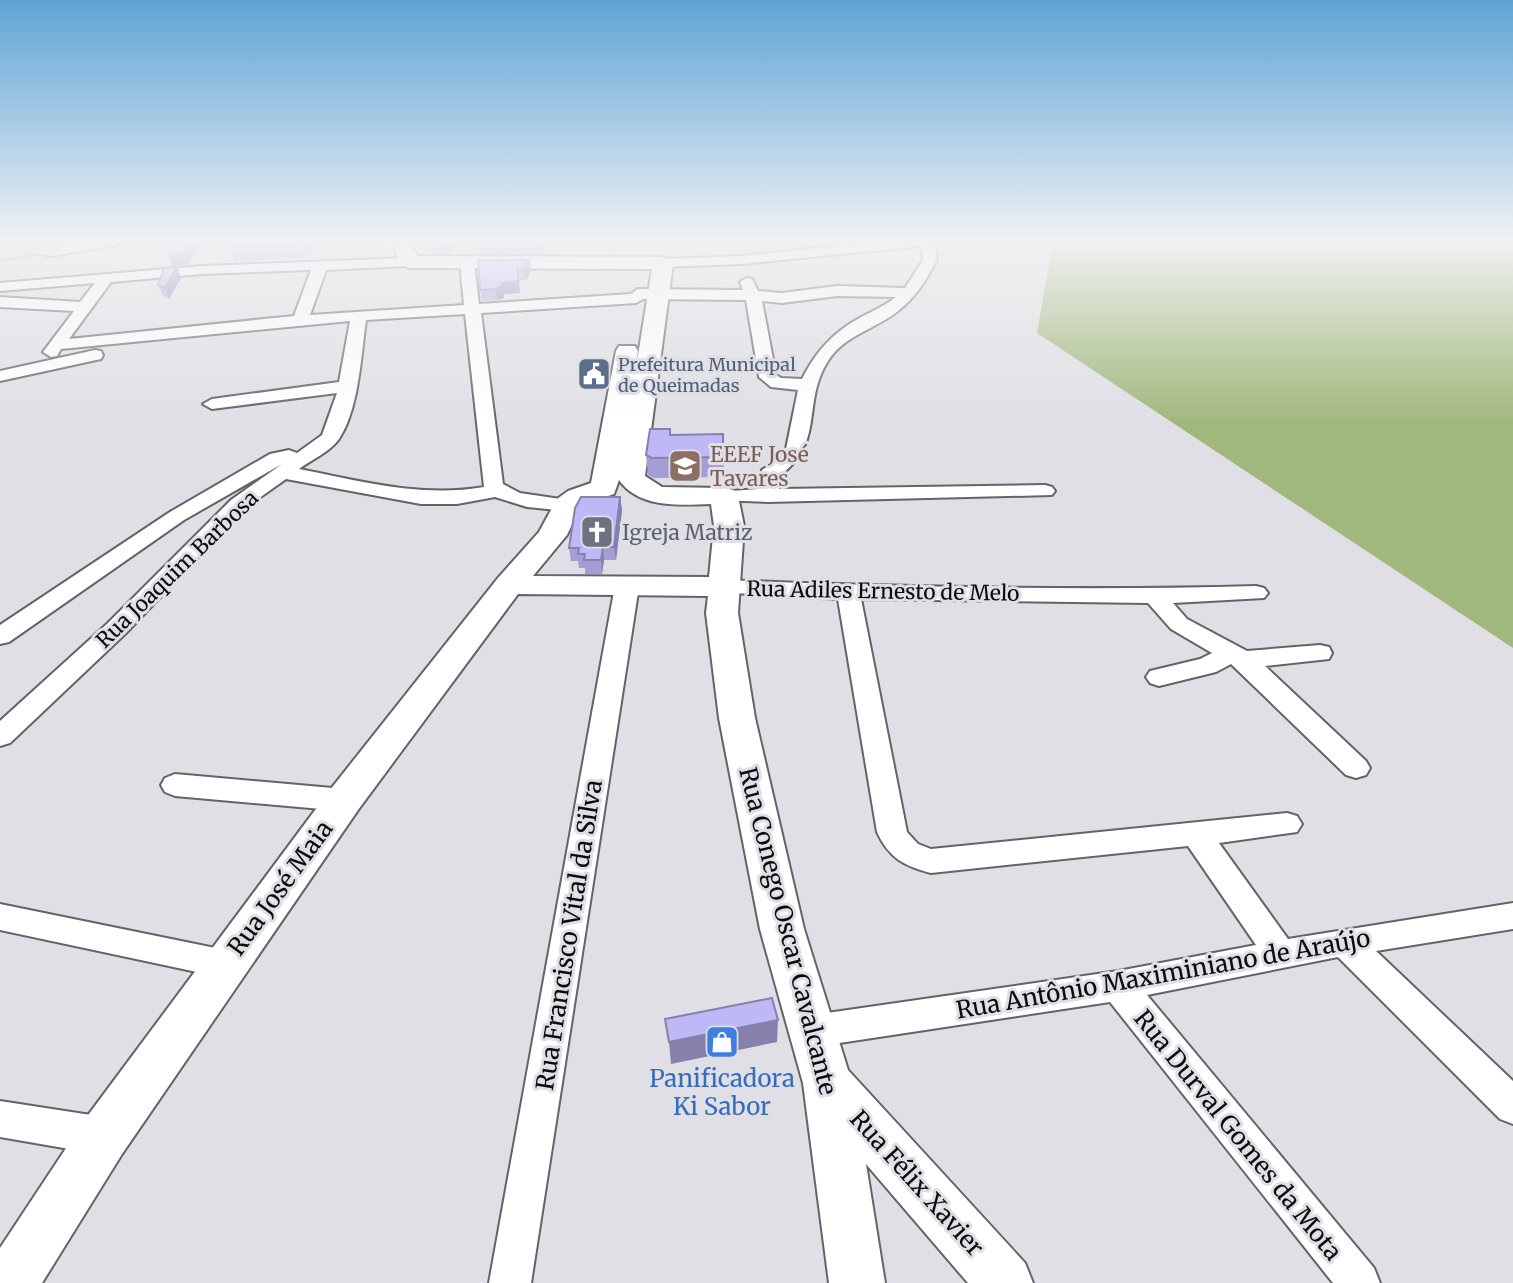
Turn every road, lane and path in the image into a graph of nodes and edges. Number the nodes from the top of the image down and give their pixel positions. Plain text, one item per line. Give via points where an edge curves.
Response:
1 (0, 302) edge
2 (89, 302) edge
3 (307, 302) edge
4 (472, 302) edge
5 (554, 302) edge
6 (643, 302) edge
7 (644, 302) edge
8 (754, 302) edge
9 (900, 302) edge
10 (85, 307) junction
11 (473, 308) junction
12 (359, 316) junction
13 (300, 320) junction
14 (163, 336) junction
15 (56, 345) junction
16 (40, 366) junction
17 (0, 376) edge
18 (808, 385) junction
19 (346, 386) junction
20 (212, 404) dead end
21 (311, 454) junction
22 (283, 472) junction
23 (496, 491) junction
24 (1045, 491) dead end
25 (724, 495) junction
26 (768, 496) junction
27 (567, 505) junction
28 (552, 535) junction
29 (509, 585) junction
30 (571, 586) junction
31 (627, 586) junction
32 (722, 587) junction
33 (848, 592) junction
34 (1256, 593) dead end
35 (1155, 596) junction
36 (0, 636) edge
37 (1320, 653) dead end
38 (1238, 656) junction
39 (1159, 677) dead end
40 (0, 736) edge
41 (1356, 768) dead end
42 (175, 785) dead end
43 (344, 800) junction
44 (1287, 824) dead end
45 (1196, 834) junction
46 (1513, 916) edge
47 (0, 917) edge
48 (1344, 942) junction
49 (1282, 956) junction
50 (225, 964) junction
51 (1118, 986) junction
52 (813, 1031) junction
53 (828, 1083) junction
54 (1513, 1106) edge
55 (0, 1119) edge
56 (104, 1136) junction
57 (10, 1283) edge
58 (510, 1283) edge
59 (857, 1283) edge
60 (1005, 1283) edge
61 (1359, 1283) edge

1 - 10 street
2 - 10 street
3 - 13 street
4 - 11 street
5 - 11 street
6 - 27 street via 604,488
7 - 25 street via 631,478 639,489 658,495
8 - 18 street via 768,377 777,383
9 - 18 street via 828,348
10 - 15 street
11 - 12 street
11 - 23 street
12 - 13 street
12 - 19 street, Rua Joaquim Barbosa
13 - 14 street
14 - 15 street
14 - 16 street
15 - 16 street
16 - 17 street
18 - 26 street via 796,449 769,474
19 - 20 street
19 - 21 street, Rua Joaquim Barbosa via 334,431
21 - 22 street, Rua Joaquim Barbosa
21 - 36 street via 277,458 177,516
22 - 23 street via 421,498
22 - 40 street, Rua Joaquim Barbosa via 238,504 117,628
23 - 27 street
24 - 26 street
25 - 26 street
25 - 32 street, Rua Conego Oscar Cavalcante via 729,526
27 - 28 street, Rua José Maia
28 - 29 street, Rua José Maia
28 - 30 street via 551,570
29 - 30 street, Rua Adiles Ernesto de Melo
29 - 43 street, Rua José Maia
30 - 31 street, Rua Adiles Ernesto de Melo
31 - 32 street, Rua Adiles Ernesto de Melo
31 - 58 street, Rua Francisco Vital da Silva
32 - 33 street, Rua Adiles Ernesto de Melo
32 - 52 street, Rua Conego Oscar Cavalcante via 728,664 753,800 782,929
33 - 35 street, Rua Adiles Ernesto de Melo
33 - 45 street via 892,832 904,852 931,861
34 - 35 street, Rua Adiles Ernesto de Melo
35 - 38 street via 1179,624
37 - 38 street
38 - 39 street
38 - 41 street
42 - 43 street
43 - 50 street, Rua José Maia
44 - 45 street
45 - 49 street
46 - 48 street, Rua Antônio Maximiniano de Araújo
47 - 50 street
48 - 49 street, Rua Antônio Maximiniano de Araújo
48 - 54 street
49 - 51 street, Rua Antônio Maximiniano de Araújo
50 - 56 street, Rua José Maia
51 - 52 street, Rua Antônio Maximiniano de Araújo
51 - 61 street, Rua Durval Gomes da Mota
52 - 53 street, Rua Conego Oscar Cavalcante
53 - 59 street, Rua Conego Oscar Cavalcante
53 - 60 street, Rua Félix Xavier
55 - 56 street
56 - 57 street, Rua José Maia

